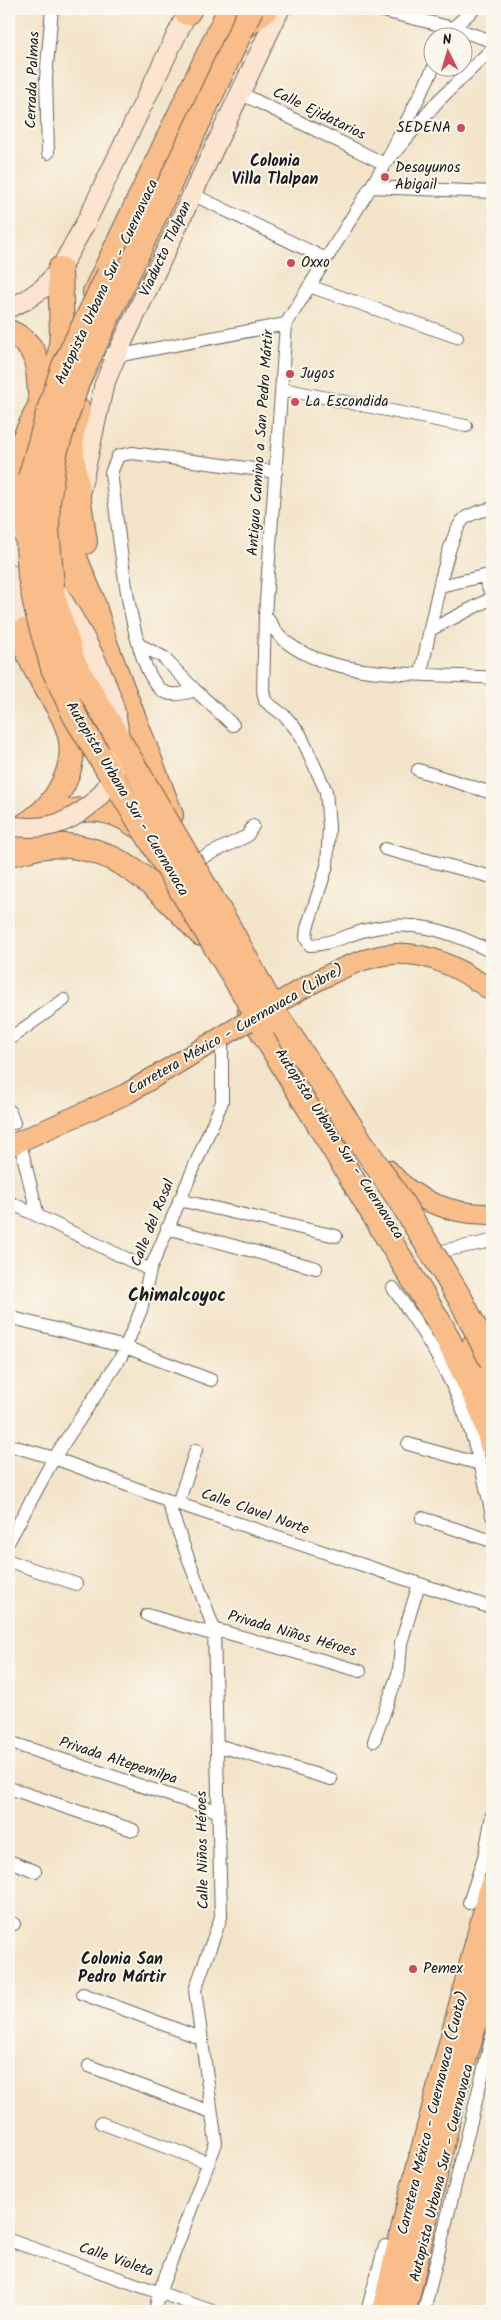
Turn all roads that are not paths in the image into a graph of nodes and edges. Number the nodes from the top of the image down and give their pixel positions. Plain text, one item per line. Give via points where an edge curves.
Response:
1 (52, 9) edge
2 (230, 9) edge
3 (238, 9) edge
4 (250, 9) edge
5 (264, 9) edge
6 (280, 9) edge
7 (375, 9) edge
8 (474, 9) edge
9 (189, 10) edge
10 (438, 28) edge
11 (455, 28) edge
12 (237, 33) junction
13 (474, 35) edge
14 (489, 37) edge
15 (492, 49) edge
16 (428, 78) edge
17 (240, 93) junction
18 (48, 152) dead end
19 (385, 164) junction
20 (371, 187) junction
21 (492, 192) edge
22 (192, 194) junction
23 (326, 259) junction
24 (60, 269) junction
25 (309, 286) junction
26 (9, 308) edge
27 (286, 324) junction
28 (9, 332) edge
29 (457, 337) dead end
30 (91, 355) junction
31 (282, 389) junction
32 (41, 402) junction
33 (466, 426) dead end
34 (9, 470) edge
35 (276, 472) junction
36 (9, 483) edge
37 (492, 508) edge
38 (9, 510) edge
39 (13, 579) edge
40 (440, 586) junction
41 (492, 598) edge
42 (92, 599) junction
43 (9, 609) edge
44 (265, 615) junction
45 (430, 630) junction
46 (23, 631) junction
47 (105, 643) junction
48 (140, 645) junction
49 (421, 674) junction
50 (492, 678) edge
51 (195, 690) junction
52 (233, 725) dead end
53 (418, 770) dead end
54 (492, 793) edge
55 (20, 824) edge
56 (136, 825) junction
57 (253, 826) dead end
58 (9, 833) edge
59 (385, 849) dead end
60 (9, 854) edge
61 (189, 864) junction
62 (492, 877) edge
63 (201, 934) junction
64 (492, 952) edge
65 (492, 991) edge
66 (64, 1000) dead end
67 (225, 1035) junction
68 (9, 1039) edge
69 (334, 1105) junction
70 (9, 1110) edge
71 (14, 1123) dead end
72 (15, 1148) edge
73 (408, 1190) junction
74 (180, 1200) junction
75 (9, 1202) edge
76 (492, 1214) edge
77 (38, 1216) junction
78 (167, 1228) junction
79 (336, 1236) dead end
80 (492, 1241) edge
81 (442, 1251) junction
82 (316, 1268) dead end
83 (150, 1270) junction
84 (394, 1288) dead end
85 (9, 1317) edge
86 (492, 1336) edge
87 (125, 1348) junction
88 (492, 1362) edge
89 (211, 1380) dead end
90 (492, 1382) edge
91 (492, 1404) edge
92 (408, 1444) dead end
93 (9, 1445) edge
94 (196, 1450) dead end
95 (486, 1454) edge
96 (54, 1458) junction
97 (173, 1501) junction
98 (492, 1516) edge
99 (422, 1518) dead end
100 (9, 1541) edge
101 (492, 1541) edge
102 (9, 1561) edge
103 (76, 1584) dead end
104 (419, 1584) junction
105 (492, 1608) edge
106 (147, 1615) dead end
107 (214, 1632) junction
108 (360, 1671) dead end
109 (374, 1741) dead end
110 (9, 1742) edge
111 (217, 1745) junction
112 (331, 1778) dead end
113 (9, 1788) edge
114 (217, 1811) junction
115 (492, 1814) edge
116 (134, 1830) dead end
117 (9, 1861) edge
118 (36, 1871) dead end
119 (492, 1886) edge
120 (469, 1903) dead end
121 (492, 1918) edge
122 (492, 1964) edge
123 (492, 1977) edge
124 (83, 1994) dead end
125 (492, 2036) edge
126 (200, 2038) junction
127 (89, 2066) dead end
128 (211, 2112) junction
129 (101, 2123) dead end
130 (209, 2162) junction
131 (411, 2196) junction
132 (9, 2240) edge
133 (385, 2246) joint
134 (159, 2293) junction
135 (156, 2311) edge
136 (212, 2311) edge
137 (367, 2311) edge
138 (384, 2311) edge
139 (397, 2311) edge
140 (406, 2311) edge
141 (424, 2311) edge

1 - 18 street, Cerrada Palmas via 46,78
2 - 30 highway, Viaducto Tlalpan
3 - 91 highway, Autopista Urbana Sur - Cuernavaca, bridge via 64,366 30,478 27,530 30,577 53,668 76,716 264,1026 373,1200 448,1310 481,1374
4 - 12 highway, Viaducto Tlalpan
4 - 88 highway, Autopista Urbana Sur - Cuernavaca, bridge via 77,383 55,453 48,502 53,596 73,662 227,924 278,1018 402,1205 461,1300
5 - 12 highway
5 - 30 highway
6 - 17 main road, Viaducto Tlalpan
7 - 10 street
8 - 11 street
9 - 24 main road
12 - 30 highway, Viaducto Tlalpan
13 - 14 street
15 - 19 street via 438,101
16 - 19 street, Antiguo Camino a San Pedro Mártir
17 - 19 street, Calle Ejidatarios
17 - 22 main road, Viaducto Tlalpan
19 - 20 street, Antiguo Camino a San Pedro Mártir
20 - 21 street
20 - 23 street, Antiguo Camino a San Pedro Mártir
22 - 23 street
22 - 30 main road, Viaducto Tlalpan
23 - 25 street, Antiguo Camino a San Pedro Mártir
24 - 26 main road via 43,288
24 - 30 highway via 62,334
25 - 27 street, Antiguo Camino a San Pedro Mártir
25 - 29 street
27 - 30 street
27 - 31 street, Antiguo Camino a San Pedro Mártir
28 - 32 highway via 27,342 35,353
30 - 32 highway, Viaducto Tlalpan
30 - 38 highway
30 - 42 highway via 71,437
30 - 42 highway via 62,427 59,467 71,548
31 - 33 street
31 - 35 street, Antiguo Camino a San Pedro Mártir
32 - 34 highway, Viaducto Tlalpan
35 - 44 street, Antiguo Camino a San Pedro Mártir
35 - 48 street via 132,453 118,456 111,473 132,621
36 - 47 highway, bridge via 90,625
37 - 40 street via 464,518 456,529
38 - 55 main road, bridge via 100,669 118,722 120,740 115,772 105,790 86,808 67,822 46,828
39 - 61 main road
40 - 41 street via 484,576
40 - 45 street
41 - 45 street
42 - 47 highway
43 - 46 main road
44 - 49 street via 280,636 316,660 345,668
44 - 64 street, Antiguo Camino a San Pedro Mártir via 265,701 286,716 300,734 326,791 329,827 327,866 307,928 306,938 310,945 391,925 426,926 460,936
45 - 49 street
46 - 55 highway via 32,664 66,720 72,750 65,782 53,801
46 - 56 main road
47 - 61 highway
48 - 51 street via 163,656
48 - 51 street via 149,674 160,689 168,694
49 - 50 street
51 - 52 street
53 - 54 street
55 - 56 highway via 94,809 114,812
55 - 58 highway
56 - 63 main road
57 - 61 street via 247,836
59 - 62 street
60 - 63 highway via 40,847 95,851 138,872 163,893
61 - 69 highway
63 - 95 highway via 442,1327 482,1412
65 - 67 main road, Carretera México - Cuernavaca (Libre), bridge via 466,972 432,958 401,953 378,955 358,960 298,991
66 - 68 street
67 - 72 main road, Carretera México - Cuernavaca (Libre) via 126,1094
67 - 74 street, Calle del Rosal via 222,1102
69 - 73 main road
69 - 90 highway via 453,1304
70 - 71 street
72 - 77 street
73 - 76 main road via 440,1207 471,1214
73 - 81 street
74 - 78 street, Calle del Rosal
74 - 79 street
75 - 77 street
77 - 83 street
78 - 82 street
78 - 83 street, Calle del Rosal
80 - 81 street
81 - 86 street
83 - 87 street, Calle del Rosal via 141,1310
84 - 95 street via 436,1353
85 - 87 street
87 - 89 street
87 - 96 street, Calle del Rosal
92 - 95 street
93 - 96 street, Calle Clavel Norte
94 - 97 street
95 - 98 street
96 - 97 street, Calle Clavel Norte
96 - 100 street, Calle del Rosal
97 - 104 street, Calle Clavel Norte
97 - 107 street, Calle Niños Héroes
99 - 101 street
102 - 103 street
104 - 105 street, Calle Clavel Norte
104 - 109 street via 401,1643 399,1671
106 - 107 street, Privada Niños Héroes
107 - 108 street, Privada Niños Héroes
107 - 111 street, Calle Niños Héroes
110 - 114 street, Privada Altepemilpa
111 - 112 street
111 - 114 street, Calle Niños Héroes
113 - 116 street
114 - 126 street, Calle Niños Héroes via 220,1917 194,1990
115 - 120 street via 485,1854
117 - 118 street
119 - 131 highway, Carretera México - Cuernavaca (Cuota)
121 - 139 highway, Autopista Urbana Sur - Cuernavaca
122 - 140 highway, Carretera México - Cuernavaca (Cuota) via 452,2102
123 - 140 highway, Autopista Urbana Sur - Cuernavaca
124 - 126 street
125 - 141 street
126 - 128 street, Calle Niños Héroes
127 - 128 street
128 - 130 street, Calle Niños Héroes via 216,2143
129 - 130 street
130 - 134 street, Calle Niños Héroes
131 - 133 highway via 391,2218
131 - 138 highway, Carretera México - Cuernavaca (Cuota)
132 - 134 street, Calle Violeta
133 - 137 street
134 - 135 street, Calle Niños Héroes
134 - 136 street, Calle Violeta

